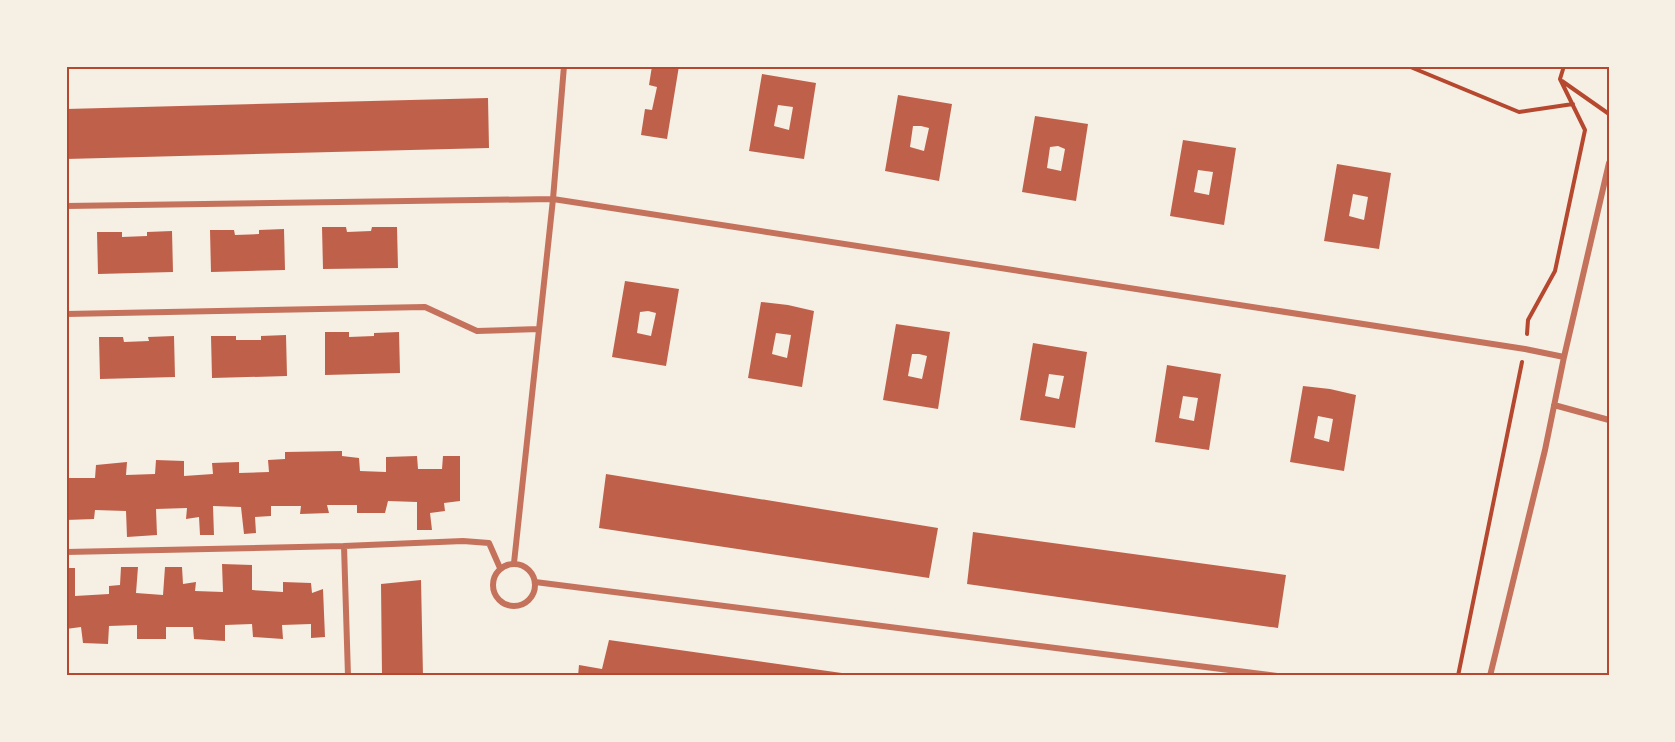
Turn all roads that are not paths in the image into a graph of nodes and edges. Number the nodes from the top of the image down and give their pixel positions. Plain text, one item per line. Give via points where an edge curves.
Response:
1 (564, 66) edge
2 (1609, 163) edge
3 (1607, 182) edge
4 (553, 199) junction
5 (66, 206) edge
6 (66, 314) edge
7 (539, 329) junction
8 (1564, 357) junction
9 (1554, 405) junction
10 (1609, 420) edge
11 (344, 546) junction
12 (66, 552) edge
13 (514, 563) junction
14 (500, 568) junction
15 (535, 582) junction
16 (348, 676) edge
17 (1277, 676) edge
18 (1490, 676) edge

1 - 4 street
2 - 3 street
3 - 8 street
4 - 5 street
4 - 7 street
4 - 8 street
6 - 7 street via 425,307 477,331
7 - 13 street
8 - 9 street
9 - 10 street
9 - 18 street
11 - 12 street
11 - 14 street via 489,543
11 - 16 street
13 - 14 street
13 - 15 street via 528,569
14 - 15 street via 492,586 501,603 520,606 529,600
15 - 17 street

